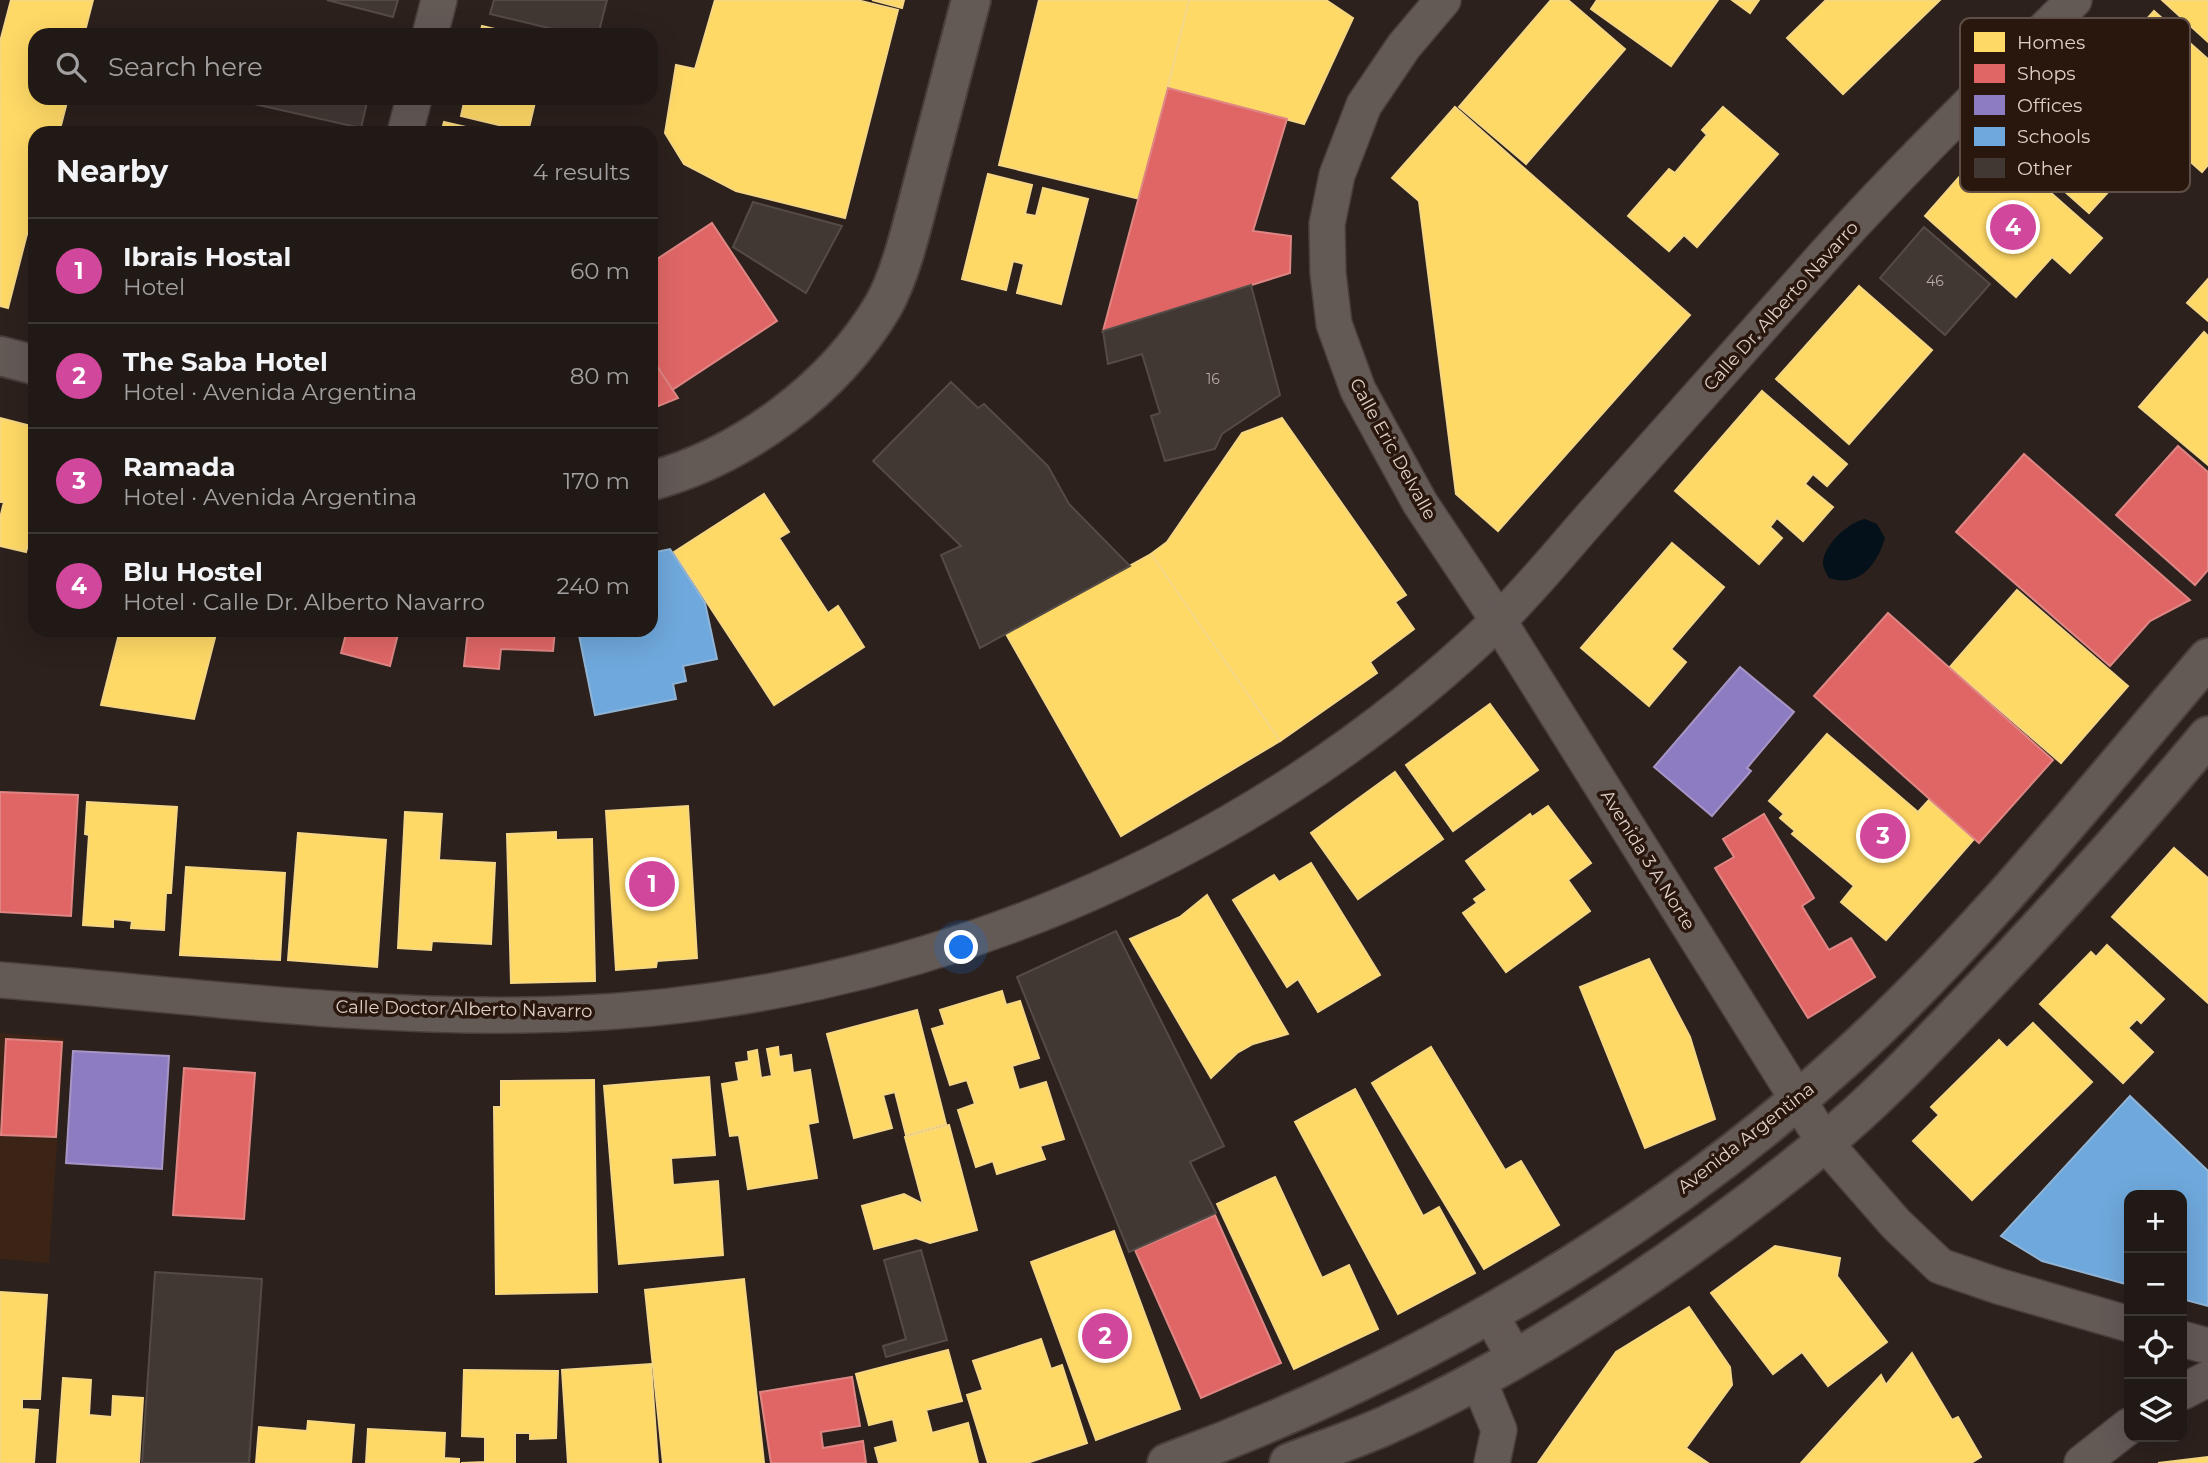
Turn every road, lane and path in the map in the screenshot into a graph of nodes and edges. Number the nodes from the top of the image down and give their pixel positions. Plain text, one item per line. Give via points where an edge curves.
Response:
1 (439, 0) edge
2 (971, 0) edge
3 (1443, 0) edge
4 (2074, 0) edge
5 (2056, 18) edge
6 (432, 28) edge
7 (412, 105) edge
8 (1960, 116) edge
9 (407, 126) edge
10 (0, 356) edge
11 (28, 363) edge
12 (658, 479) edge
13 (1498, 620) junction
14 (2208, 658) edge
15 (2208, 736) edge
16 (0, 980) edge
17 (1796, 1100) junction
18 (1825, 1143) junction
19 (1490, 1314) junction
20 (2124, 1323) edge
21 (2187, 1340) edge
22 (2208, 1346) edge
23 (1515, 1358) junction
24 (1478, 1379) junction
25 (2208, 1379) edge
26 (2187, 1390) edge
27 (2124, 1430) edge
28 (1167, 1463) edge
29 (1289, 1463) edge
30 (1492, 1463) edge
31 (2082, 1463) edge

1 - 6 street
2 - 12 street via 911,228 883,305 834,371 772,423 711,460
3 - 13 street, Calle Eric Delvalle via 1404,46 1364,105 1337,175 1327,224 1328,273 1335,324 1359,390 1420,503
4 - 5 street, Calle Dr. Alberto Navarro
7 - 9 street
8 - 13 street, Calle Dr. Alberto Navarro via 1829,250
10 - 11 street
13 - 16 street, Calle Doctor Alberto Navarro via 1380,725 1278,793 1136,873 1011,926 806,987 687,1006 562,1015 387,1012
13 - 17 street, Avenida 3 A Norte
14 - 17 street, Avenida Argentina via 1940,967
15 - 18 street via 2029,939 1895,1079
17 - 18 street, Avenida 3 A Norte
17 - 19 street, Avenida Argentina via 1622,1231
18 - 20 street, Avenida 3 A Norte via 1940,1266
18 - 23 street via 1659,1267
19 - 23 street
19 - 28 street, Avenida Argentina via 1351,1388
21 - 22 street
23 - 24 street
24 - 29 street via 1388,1425
24 - 30 street via 1499,1430
25 - 26 street
27 - 31 street

